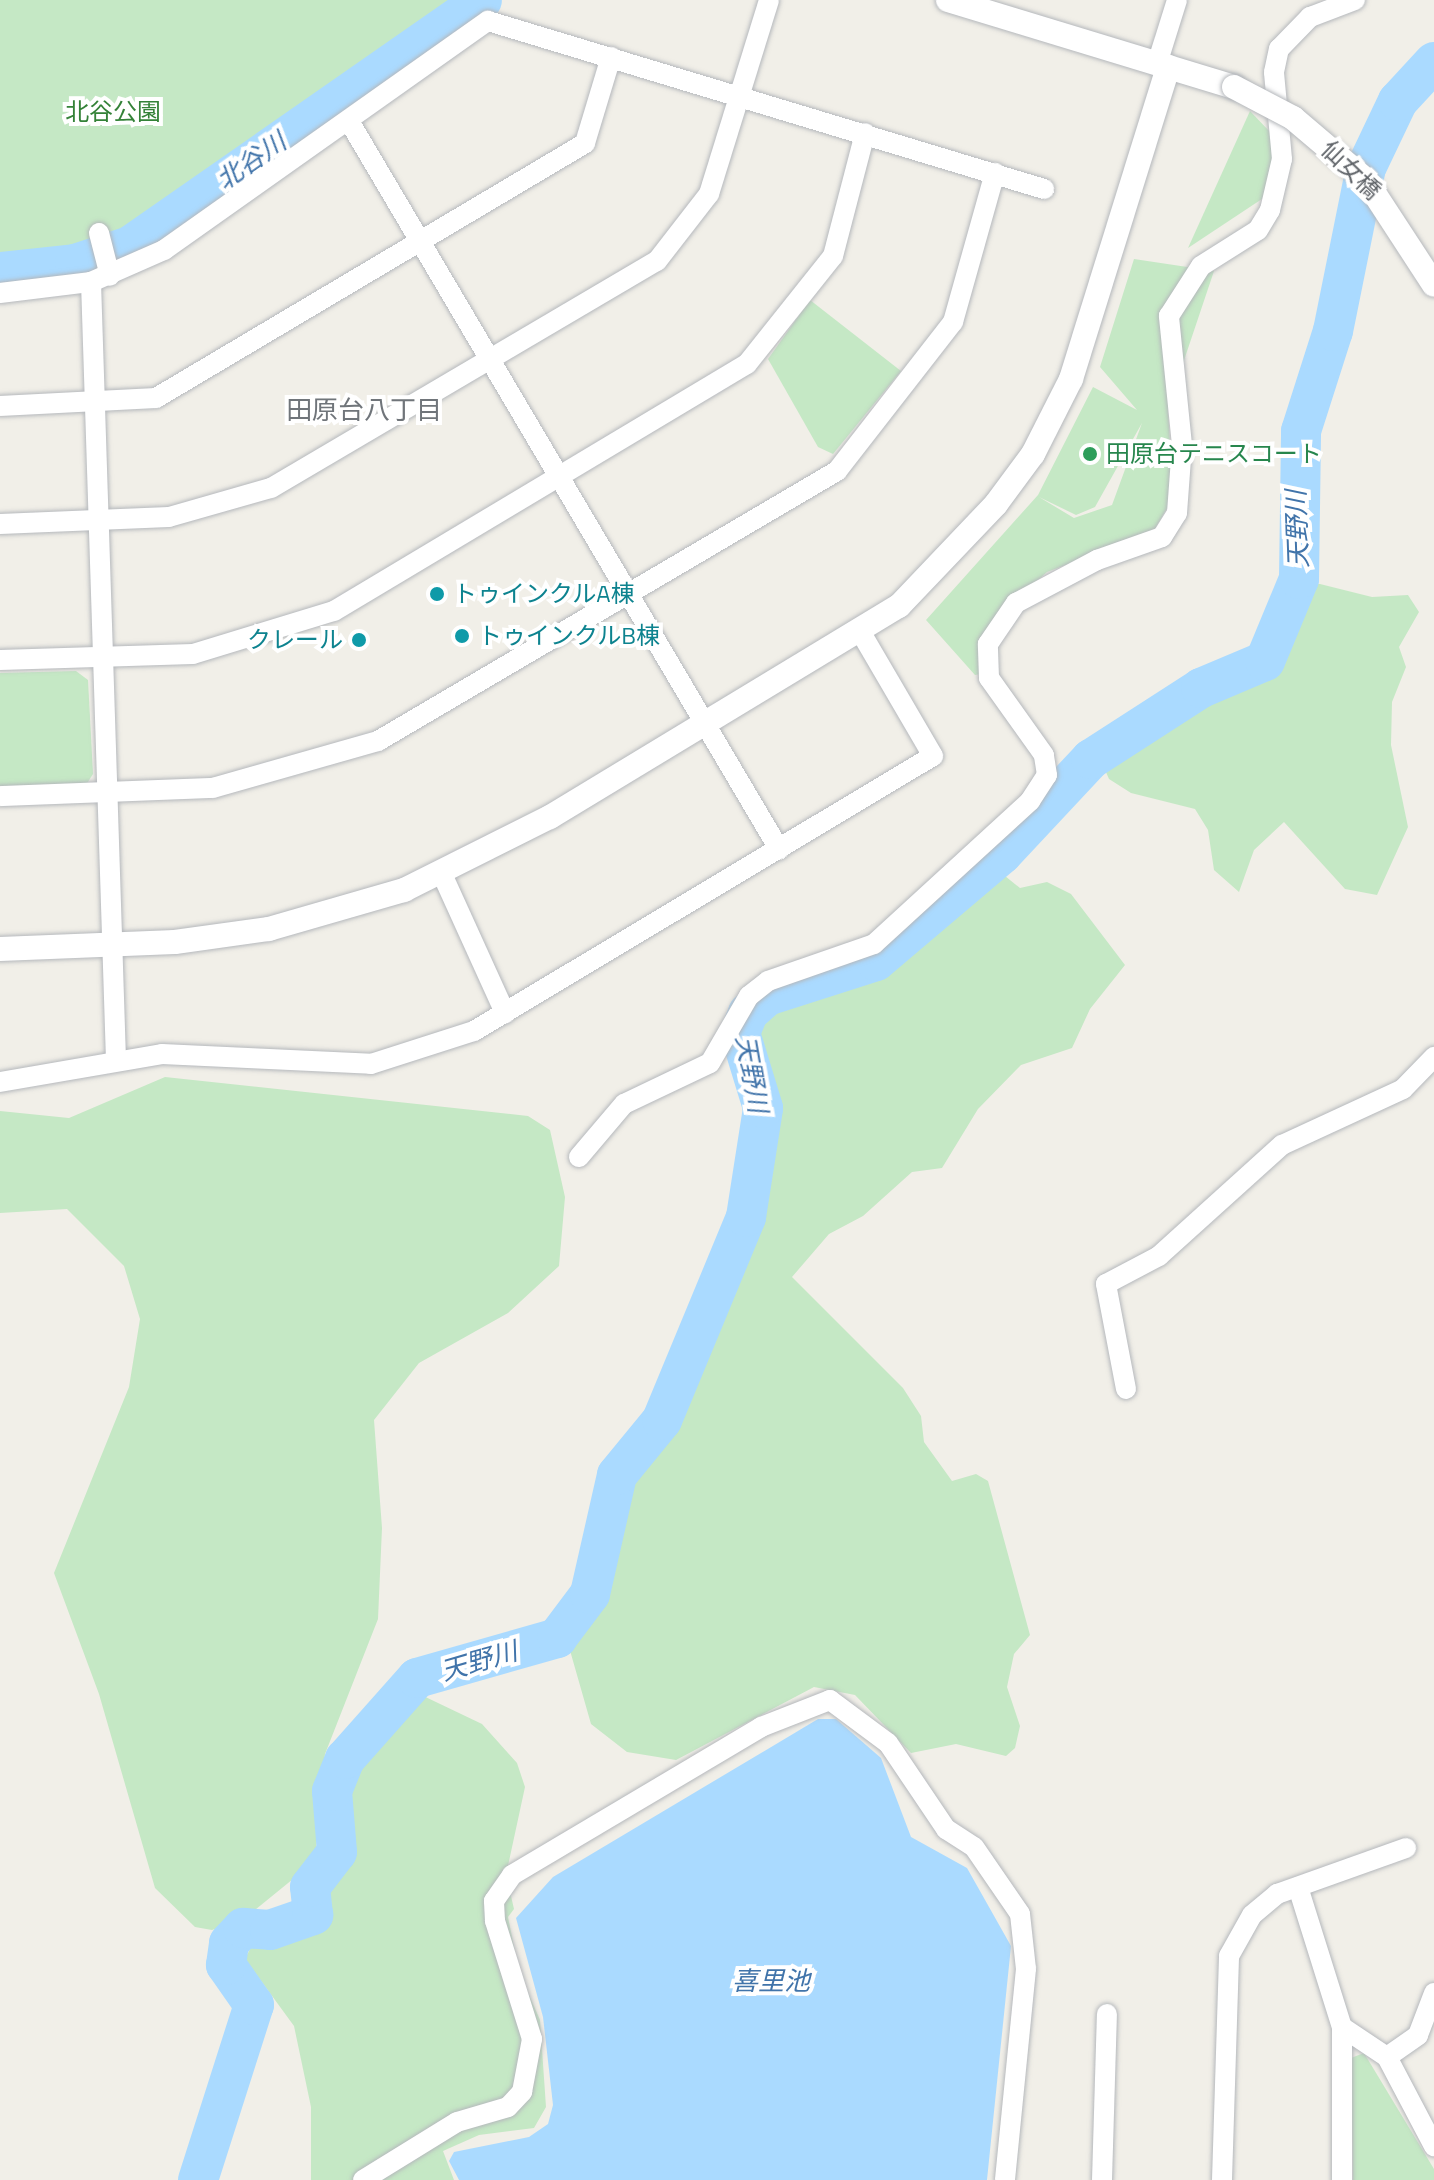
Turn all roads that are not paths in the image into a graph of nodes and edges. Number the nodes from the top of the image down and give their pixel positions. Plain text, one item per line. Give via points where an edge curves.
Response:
1 (769, 0) edge
2 (948, 0) edge
3 (1177, 0) edge
4 (1355, 0) edge
5 (611, 57) junction
6 (1162, 66) junction
7 (740, 95) junction
8 (349, 121) junction
9 (865, 133) junction
10 (995, 173) junction
11 (1044, 189) dead end
12 (99, 233) dead end
13 (418, 241) junction
14 (103, 275) junction
15 (1434, 285) edge
16 (0, 293) edge
17 (488, 361) junction
18 (94, 403) junction
19 (0, 406) edge
20 (556, 477) junction
21 (96, 520) junction
22 (0, 524) edge
23 (625, 596) junction
24 (861, 633) junction
25 (103, 657) junction
26 (0, 660) edge
27 (706, 725) junction
28 (108, 793) junction
29 (0, 796) edge
30 (779, 849) junction
31 (442, 874) junction
32 (114, 944) junction
33 (0, 949) edge
34 (505, 1013) junction
35 (1434, 1057) edge
36 (116, 1060) junction
37 (0, 1082) edge
38 (579, 1157) dead end
39 (1126, 1389) dead end
40 (1406, 1848) dead end
41 (1298, 1887) junction
42 (1434, 1993) edge
43 (1107, 2014) dead end
44 (1342, 2027) junction
45 (1387, 2057) junction
46 (1434, 2146) edge
47 (363, 2180) edge
48 (1005, 2180) edge
49 (1102, 2180) edge
50 (1222, 2180) edge
51 (1342, 2180) edge

1 - 7 street
2 - 6 street, 仙女橋
3 - 6 street
4 - 38 street via 1310,17 1279,49 1274,72 1282,159 1270,210 1258,230 1201,266 1169,316 1182,445 1177,513 1162,537 1097,560 1016,603 988,644 989,678 1044,755 1047,775 1030,801 874,944 768,981 749,996 710,1063 624,1104
5 - 7 street
5 - 8 street via 488,21
5 - 13 street via 585,143
6 - 15 street, 仙女橋, bridge via 1234,87 1293,118 1365,179
6 - 24 street via 1071,379 1033,454 953,554
7 - 9 street
7 - 17 street via 709,194 657,261
8 - 13 street
8 - 14 street via 164,250
9 - 10 street
9 - 20 street via 833,256 747,364
10 - 11 street
10 - 23 street via 953,322 837,471
12 - 14 street
13 - 17 street
13 - 18 street via 156,398
14 - 16 street
14 - 18 street
17 - 20 street
17 - 21 street via 271,488 169,517
18 - 19 street
18 - 21 street
20 - 23 street
20 - 25 street via 334,611 193,654
21 - 22 street
21 - 25 street
23 - 27 street
23 - 28 street via 378,741 213,788
24 - 27 street
24 - 30 street via 933,756
25 - 26 street
25 - 28 street
27 - 30 street
27 - 31 street
28 - 29 street
28 - 32 street
30 - 34 street
31 - 32 street via 269,929
31 - 34 street
32 - 33 street
32 - 36 street
34 - 36 street via 474,1031 371,1064 162,1054
35 - 39 street via 1403,1089 1282,1145 1159,1256 1106,1284
36 - 37 street
40 - 41 street
41 - 44 street
41 - 50 street via 1252,1915 1229,1956
42 - 45 street via 1418,2035
43 - 49 street
44 - 45 street
44 - 51 street
45 - 46 street
47 - 48 street via 457,2122 508,2107 522,2092 532,2039 495,1921 494,1901 512,1875 761,1727 830,1700 888,1743 946,1829 974,1847 1020,1914 1026,1969

